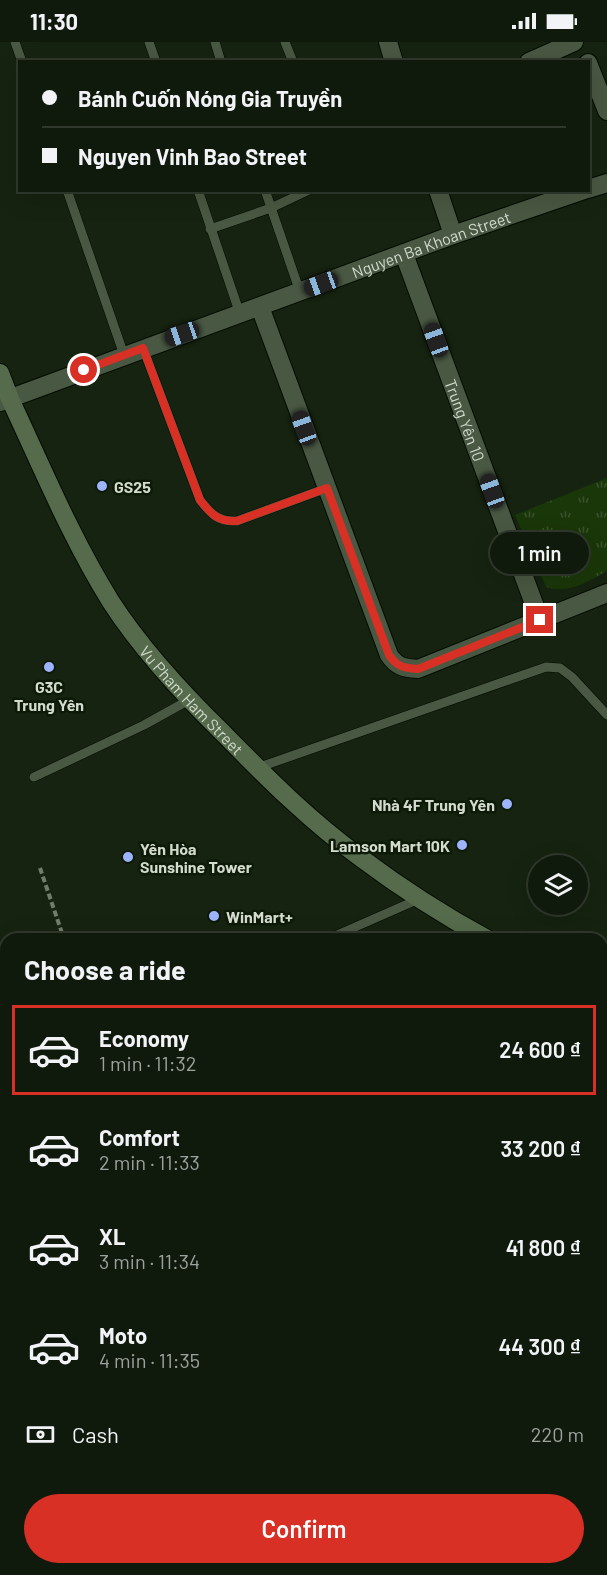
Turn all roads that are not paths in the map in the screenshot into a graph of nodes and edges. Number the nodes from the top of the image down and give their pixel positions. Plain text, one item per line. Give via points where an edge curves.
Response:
1 (15, 42) edge
2 (149, 42) edge
3 (215, 42) edge
4 (285, 42) edge
5 (388, 42) edge
6 (574, 42) edge
7 (579, 42) edge
8 (21, 60) edge
9 (155, 60) edge
10 (220, 60) edge
11 (291, 60) edge
12 (393, 60) edge
13 (534, 60) edge
14 (587, 60) edge
15 (590, 67) edge
16 (607, 111) edge
17 (607, 183) edge
18 (590, 189) edge
19 (68, 192) edge
20 (199, 192) edge
21 (266, 192) edge
22 (305, 192) edge
23 (439, 192) edge
24 (580, 192) edge
25 (271, 208) junction
26 (210, 228) junction
27 (453, 235) junction
28 (404, 254) junction
29 (300, 292) junction
30 (260, 307) junction
31 (240, 314) junction
32 (143, 348) junction
33 (124, 355) junction
34 (0, 373) edge
35 (5, 400) edge
36 (327, 488) junction
37 (607, 593) edge
38 (540, 620) junction
39 (189, 700) junction
40 (607, 715) edge
41 (257, 768) junction
42 (34, 777) dead end
43 (419, 899) junction
44 (342, 933) edge
45 (477, 933) edge

1 - 8 lane
2 - 9 lane
3 - 10 lane
4 - 11 lane
5 - 12 street
6 - 13 street
7 - 14 street
15 - 16 street
17 - 18 street, Nguyen Ba Khoan Street
19 - 33 lane
20 - 26 lane
21 - 25 lane
22 - 25 lane
23 - 27 street
24 - 27 street, Nguyen Ba Khoan Street
25 - 26 lane
25 - 29 lane
26 - 31 lane
27 - 28 street, Nguyen Ba Khoan Street
28 - 29 street, Nguyen Ba Khoan Street
28 - 38 street, Trung Yên 10
29 - 30 street, Nguyen Ba Khoan Street
30 - 31 street, Nguyen Ba Khoan Street
30 - 36 street
31 - 32 street, Nguyen Ba Khoan Street
32 - 33 street, Nguyen Ba Khoan Street
32 - 36 lane via 200,500 212,516 237,521
33 - 35 street, Nguyen Ba Khoan Street
34 - 35 street, Vu Pham Ham Street
35 - 39 street, Vu Pham Ham Street via 87,561 130,627
36 - 38 street via 395,664 418,669
37 - 38 street
39 - 41 street, Vu Pham Ham Street
39 - 42 lane
40 - 41 lane via 572,677 560,668 546,667
41 - 43 street, Vu Pham Ham Street via 359,857
43 - 44 lane
43 - 45 street, Vu Pham Ham Street

